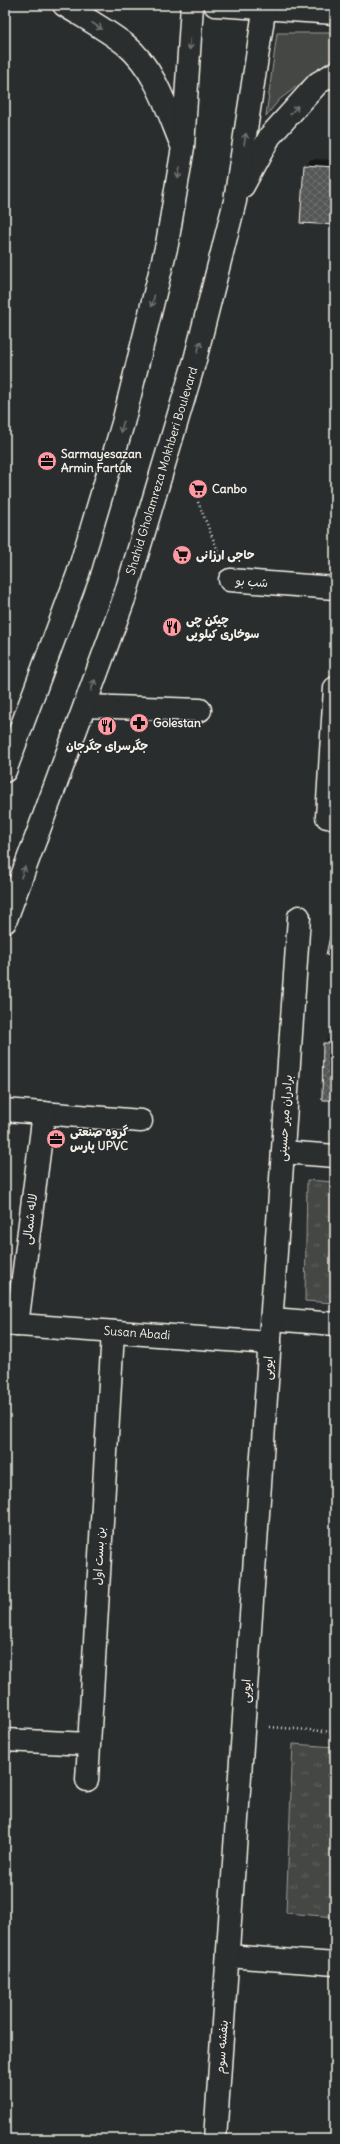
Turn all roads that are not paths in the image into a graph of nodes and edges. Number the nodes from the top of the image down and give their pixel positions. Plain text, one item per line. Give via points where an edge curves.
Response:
1 (64, 5) edge
2 (192, 5) edge
3 (216, 5) edge
4 (265, 7) edge
5 (335, 13) edge
6 (335, 73) edge
7 (183, 148) junction
8 (235, 201) junction
9 (230, 580) road end
10 (335, 588) edge
11 (335, 688) edge
12 (85, 706) junction
13 (200, 710) dead end
14 (5, 771) edge
15 (335, 817) edge
16 (299, 917) dead end
17 (5, 922) edge
18 (5, 1110) edge
19 (44, 1113) junction
20 (141, 1121) dead end
21 (283, 1152) junction
22 (335, 1156) edge
23 (272, 1319) junction
24 (11, 1324) edge
25 (335, 1324) edge
26 (113, 1332) junction
27 (270, 1343) junction
28 (5, 1740) edge
29 (88, 1744) junction
30 (87, 1780) dead end
31 (228, 1956) junction
32 (335, 1964) edge
33 (215, 2139) edge

1 -> 7 street via 127,46 158,88
2 -> 7 street
3 - 4 street
4 - 5 street
8 -> 4 street, Shahid Gholamreza Mokhberi Boulevard
8 -> 6 street via 270,136 318,83
7 -> 14 street via 167,244 123,423 78,574
12 -> 8 street, Shahid Gholamreza Mokhberi Boulevard via 124,599 147,525 196,360
9 - 10 street, شب بو
11 - 15 street via 327,817
12 - 13 street
17 -> 12 street, Shahid Gholamreza Mokhberi Boulevard
16 - 21 street, برادران میر حسینی
18 - 19 street
19 - 20 street
19 - 24 street, لاله شمالی
21 - 22 street
21 - 23 street, برادران میر حسینی
23 - 25 street
23 - 27 street, ایوبی
24 - 26 street, Susan Abadi
26 - 27 street, Susan Abadi
26 - 29 street, بن بست اول
27 - 31 street, ایوبی
28 - 29 street
29 - 30 street, بن بست اول
31 - 32 street
31 - 33 street, بنفشه سوم

